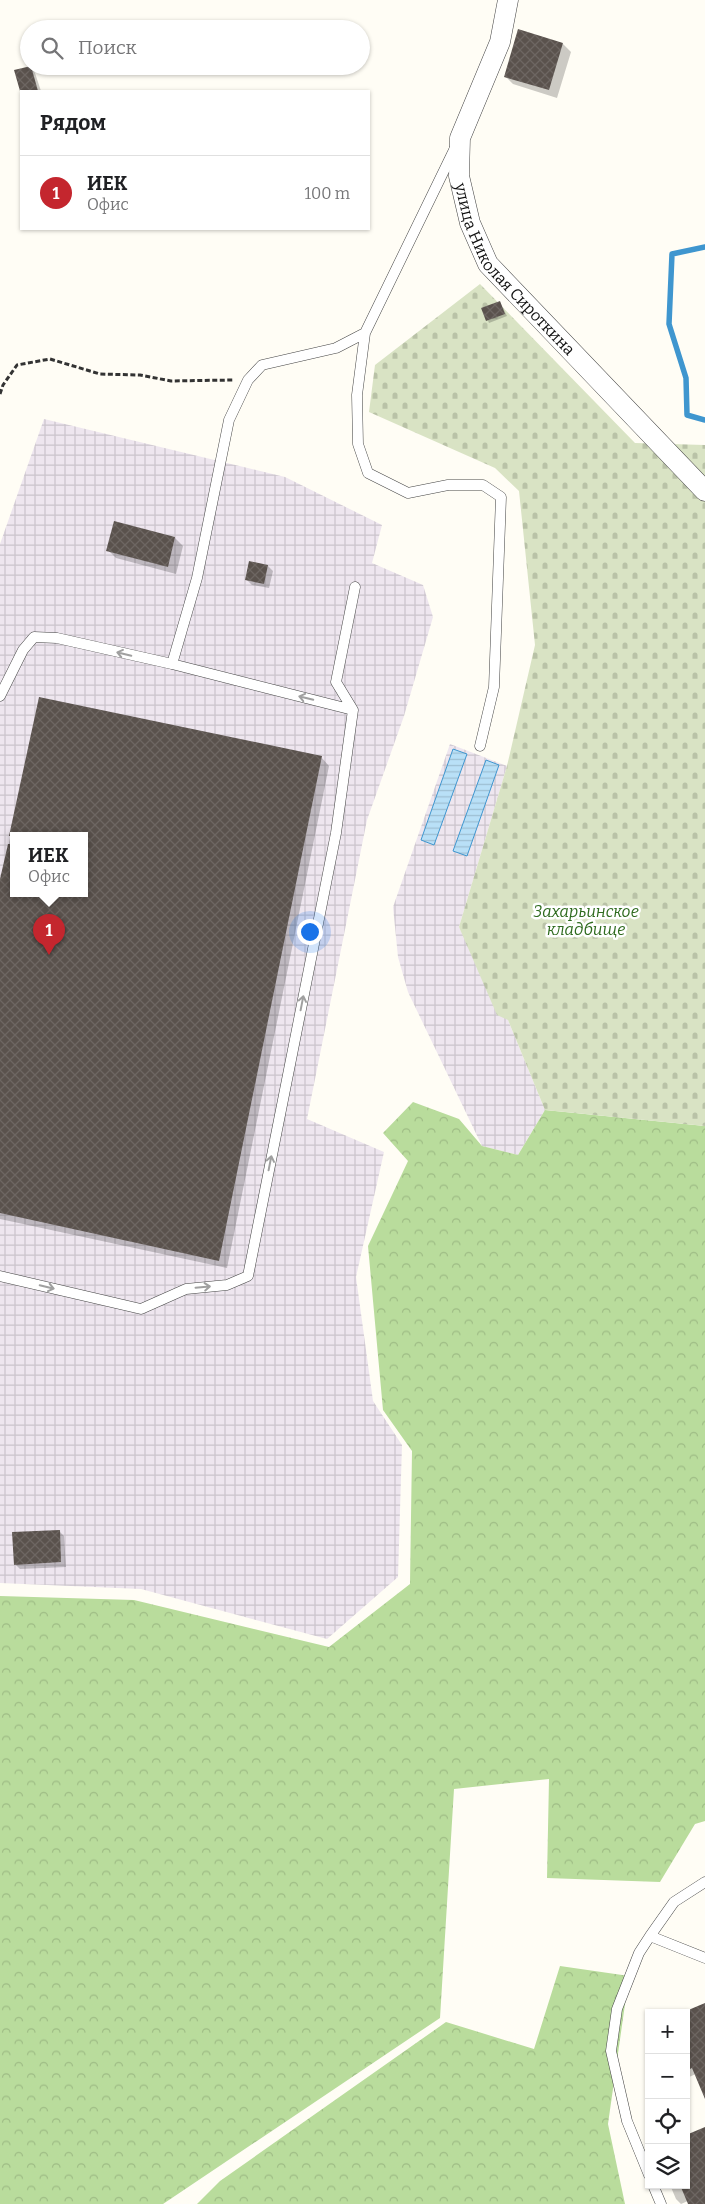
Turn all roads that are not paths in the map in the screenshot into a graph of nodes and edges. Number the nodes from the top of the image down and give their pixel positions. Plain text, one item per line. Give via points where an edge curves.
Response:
1 (508, 0) edge
2 (460, 138) junction
3 (365, 333) junction
4 (705, 491) edge
5 (355, 587) dead end
6 (172, 664) junction
7 (0, 696) edge
8 (353, 710) junction
9 (480, 746) dead end
10 (0, 1276) edge
11 (705, 1882) edge
12 (650, 1936) junction
13 (705, 1958) edge
14 (645, 2165) edge
15 (655, 2189) edge
16 (661, 2204) edge

1 - 2 street, улица Николая Сироткина via 500,42
2 - 3 lane
2 - 4 street, улица Николая Сироткина via 459,176 470,223 488,264
3 - 6 lane via 336,348 262,365 248,380 229,420 197,578
3 - 9 lane via 357,394 358,444 368,472 408,493 448,485 483,485 501,497 494,687
5 - 8 lane via 336,682
6 -> 7 lane via 57,638 34,637 23,650
8 -> 6 lane
10 -> 8 lane via 142,1309 186,1289 227,1285 248,1276 336,833
11 - 12 lane via 674,1902
12 - 13 lane
12 - 14 lane via 639,1953 617,2009 611,2051 627,2122
15 - 16 lane

